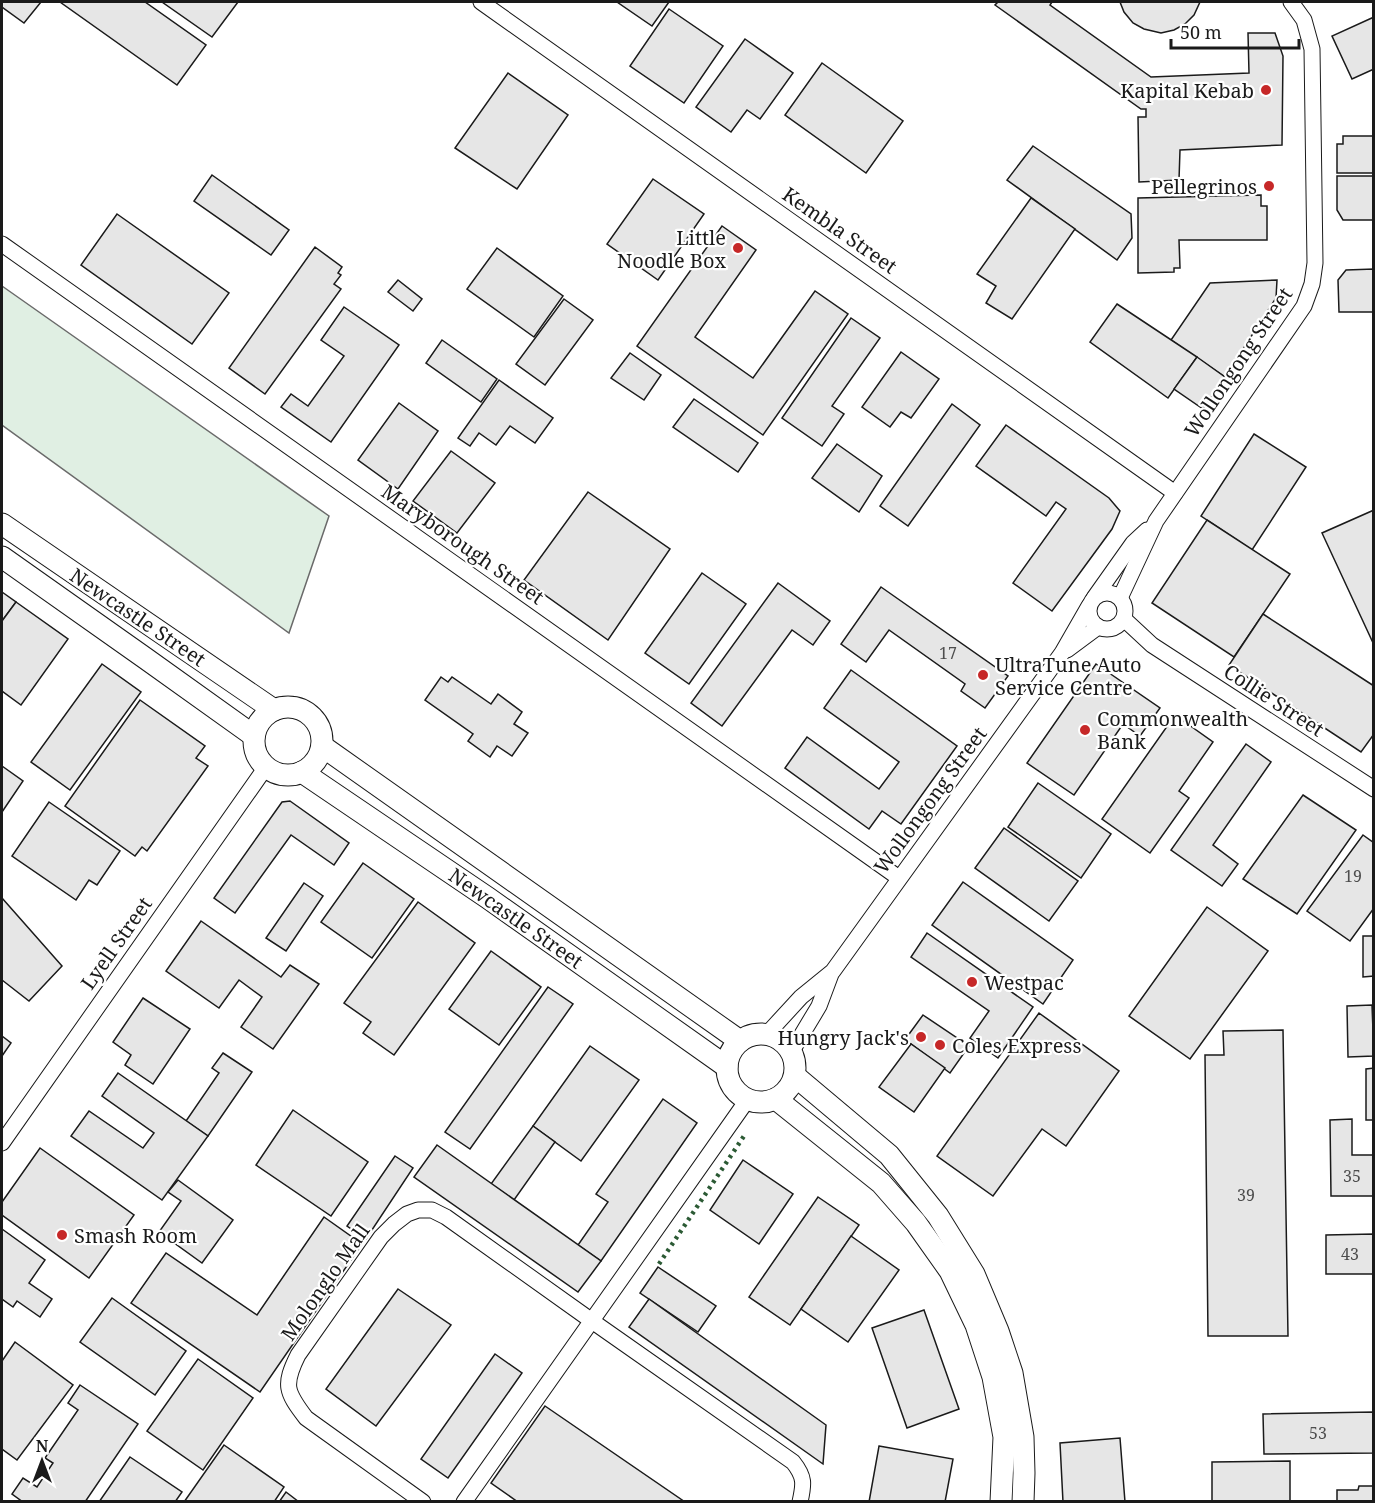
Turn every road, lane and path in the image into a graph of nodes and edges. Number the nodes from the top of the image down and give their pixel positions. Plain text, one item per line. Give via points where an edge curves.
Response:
1 (481, 2) edge
2 (1291, 2) edge
3 (2, 244) edge
4 (1175, 493) junction
5 (1156, 521) junction
6 (2, 524) edge
7 (2, 557) edge
8 (1120, 597) junction
9 (1091, 602) junction
10 (1112, 625) junction
11 (1062, 653) junction
12 (274, 710) junction
13 (254, 736) junction
14 (322, 746) junction
15 (266, 767) junction
16 (302, 772) junction
17 (1374, 789) edge
18 (899, 878) junction
19 (832, 971) junction
20 (767, 1034) junction
21 (740, 1041) junction
22 (792, 1051) junction
23 (727, 1067) junction
24 (795, 1076) junction
25 (748, 1099) junction
26 (776, 1099) junction
27 (2, 1143) edge
28 (592, 1321) junction
29 (423, 1502) edge
30 (464, 1502) edge
31 (800, 1502) edge
32 (1001, 1502) edge
33 (1023, 1502) edge

1 - 4 street, Kembla Street
2 - 4 street, Wollongong Street via 1304,20 1312,49 1316,263 1312,284 1304,306
3 - 18 street, Maryborough Street
4 - 5 street, Wollongong Street
5 - 8 street, Wollongong Street
5 - 9 street, Wollongong Street via 1133,543
6 - 12 main road, Newcastle Street
7 - 13 main road, Newcastle Street
8 - 9 street via 1108,593
8 - 10 street via 1125,609
9 - 10 street via 1093,623
9 - 11 street, Wollongong Street
10 - 11 street, Wollongong Street
10 - 17 street, Collie Street via 1152,645
11 - 18 street, Wollongong Street
12 - 13 main road via 260,721
12 - 14 main road via 292,707 309,714 320,728
13 - 15 main road via 255,750
14 - 16 main road via 315,762
14 - 21 main road, Newcastle Street
15 - 16 main road via 283,775
15 - 27 street, Lyell Street
16 - 23 main road, Newcastle Street
18 - 19 street, Wollongong Street
19 - 20 street, Wollongong Street
19 - 22 street, Wollongong Street via 819,1006
20 - 21 main road
20 - 22 main road
21 - 23 main road via 730,1053
22 - 24 main road
23 - 25 main road via 729,1080
24 - 26 main road
24 - 33 main road via 889,1155 938,1216 974,1274 1012,1373 1023,1437
25 - 26 main road
25 - 28 street
26 - 32 main road via 881,1184 916,1223 950,1271 976,1325 993,1377 1004,1437
28 - 29 street, Molonglo Mall via 432,1210 406,1214 381,1237 298,1355 290,1371 288,1392 306,1418
28 - 30 street
28 - 31 street, Molonglo Mall via 793,1462 803,1479

